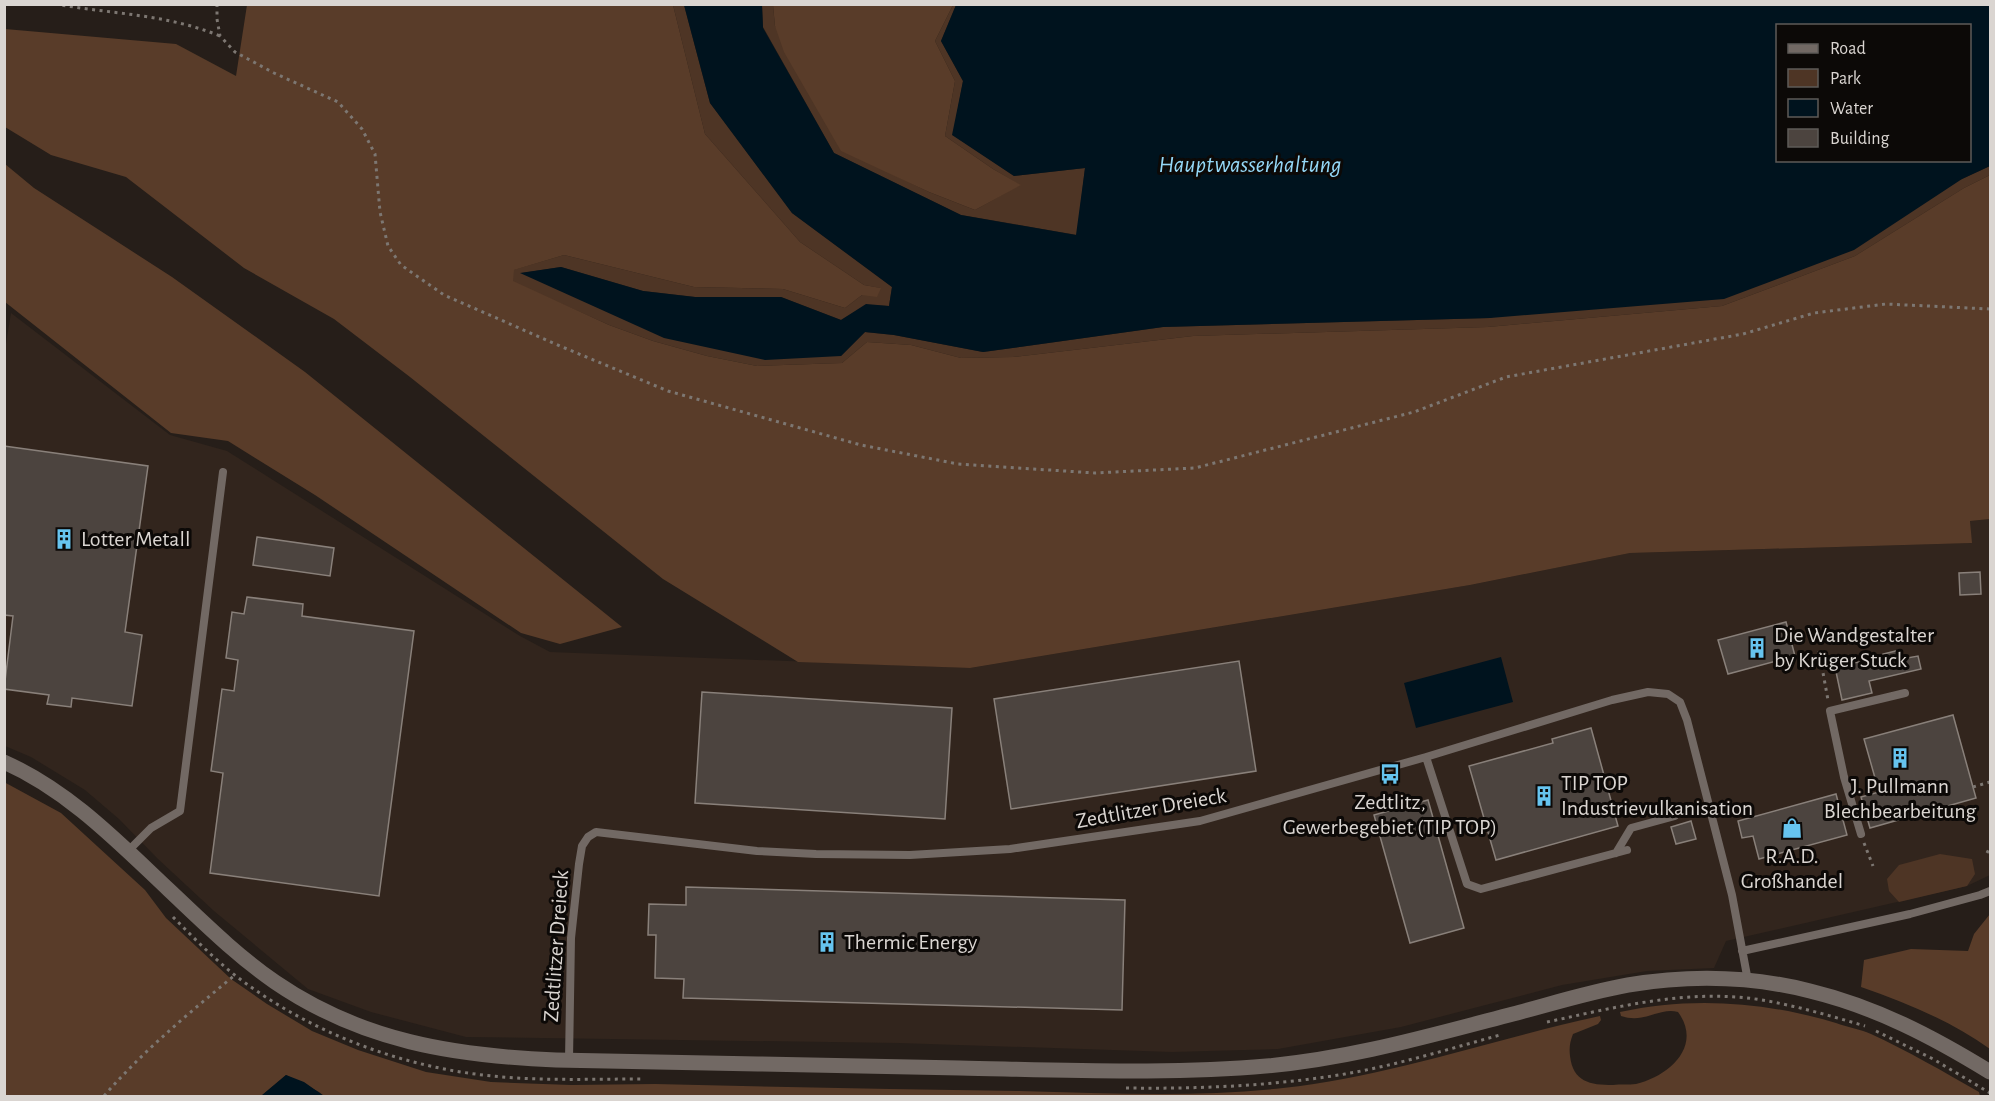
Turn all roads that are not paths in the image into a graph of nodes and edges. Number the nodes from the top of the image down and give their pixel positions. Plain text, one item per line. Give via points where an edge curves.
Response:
1 (223, 472) dead end
2 (1905, 693) dead end
3 (1426, 757) junction
4 (4, 762) edge
5 (1677, 809) dead end
6 (1861, 834) road end
7 (1627, 850) dead end
8 (128, 851) junction
9 (1616, 853) junction
10 (1990, 891) edge
11 (1742, 951) junction
12 (1748, 981) junction
13 (569, 1060) junction
14 (1990, 1072) edge

1 - 8 lane via 180,811 151,828
2 - 6 lane via 1830,711
3 - 9 lane via 1467,884 1481,889
3 - 11 lane, Zedtlitzer Dreieck via 1612,700 1648,692 1668,694 1680,702 1687,720 1732,895
3 - 13 lane, Zedtlitzer Dreieck via 1200,821 1010,849 910,855 816,854 596,832 582,846 579,864 571,938
4 - 8 street via 29,773 71,801
5 - 9 lane via 1675,816 1631,828
7 - 9 lane
8 - 13 street via 246,960 297,996 349,1022 415,1044 458,1053
10 - 11 lane via 1910,914
11 - 12 lane, Zedtlitzer Dreieck
12 - 13 street via 1683,979 1628,986 1400,1043 1258,1067 1173,1072
12 - 14 street via 1807,990 1876,1011

